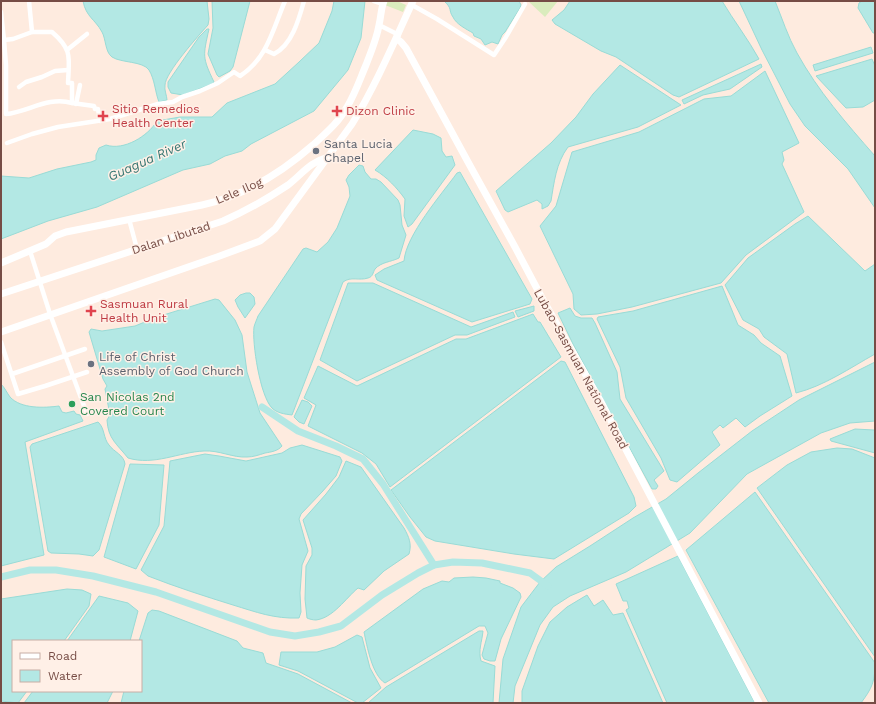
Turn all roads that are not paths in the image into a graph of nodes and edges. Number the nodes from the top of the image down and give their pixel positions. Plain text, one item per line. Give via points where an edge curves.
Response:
1 (29, 1) edge
2 (285, 1) edge
3 (304, 1) edge
4 (374, 1) edge
5 (384, 3) edge
6 (413, 3) edge
7 (525, 4) dead end
8 (1, 12) edge
9 (379, 25) junction
10 (32, 32) junction
11 (87, 34) dead end
12 (398, 37) junction
13 (4, 40) junction
14 (67, 50) junction
15 (265, 50) junction
16 (68, 70) junction
17 (80, 85) dead end
18 (20, 87) dead end
19 (74, 103) junction
20 (100, 121) junction
21 (7, 143) dead end
22 (328, 157) junction
23 (129, 219) junction
24 (137, 249) junction
25 (30, 251) junction
26 (1, 263) edge
27 (40, 282) junction
28 (1, 294) edge
29 (50, 314) junction
30 (1, 332) edge
31 (1, 342) edge
32 (85, 349) dead end
33 (66, 356) junction
34 (87, 372) dead end
35 (12, 374) junction
36 (73, 377) junction
37 (87, 414) dead end
38 (760, 703) edge

1 - 10 street
2 - 15 street
3 - 15 street via 294,29 284,46 274,54
4 - 5 street
5 - 9 main road, Lele Ilog
6 - 7 street via 494,55
6 - 12 main road
8 - 13 street
9 - 12 street
9 - 23 main road, Lele Ilog via 366,65 347,107 337,121 296,159 264,182 219,200
10 - 13 street
10 - 14 street via 52,32
11 - 14 street
12 - 22 main road via 362,109
12 - 38 main road, Lubao-Sasmuan National Road via 646,486
13 - 19 street via 6,114 45,102
14 - 16 street via 70,62
15 - 20 street via 255,64 240,76 234,72 218,83 173,102
16 - 18 street via 55,71 26,82
16 - 19 street via 68,83 72,83
17 - 19 street
19 - 20 street via 94,106 94,109 98,109
20 - 21 street via 58,127
22 - 24 main road, Dalan Libutad via 318,160 289,184 247,210 210,226
22 - 29 main road via 276,229 260,241
23 - 24 street
23 - 25 main road, Lele Ilog via 66,232
24 - 27 main road, Dalan Libutad
25 - 26 main road, Lele Ilog
25 - 27 street
27 - 28 main road, Dalan Libutad
27 - 29 street
29 - 30 main road
29 - 33 street
31 - 35 street
32 - 33 street
33 - 35 street
33 - 36 street
34 - 36 street
35 - 36 street via 18,394
36 - 37 street

